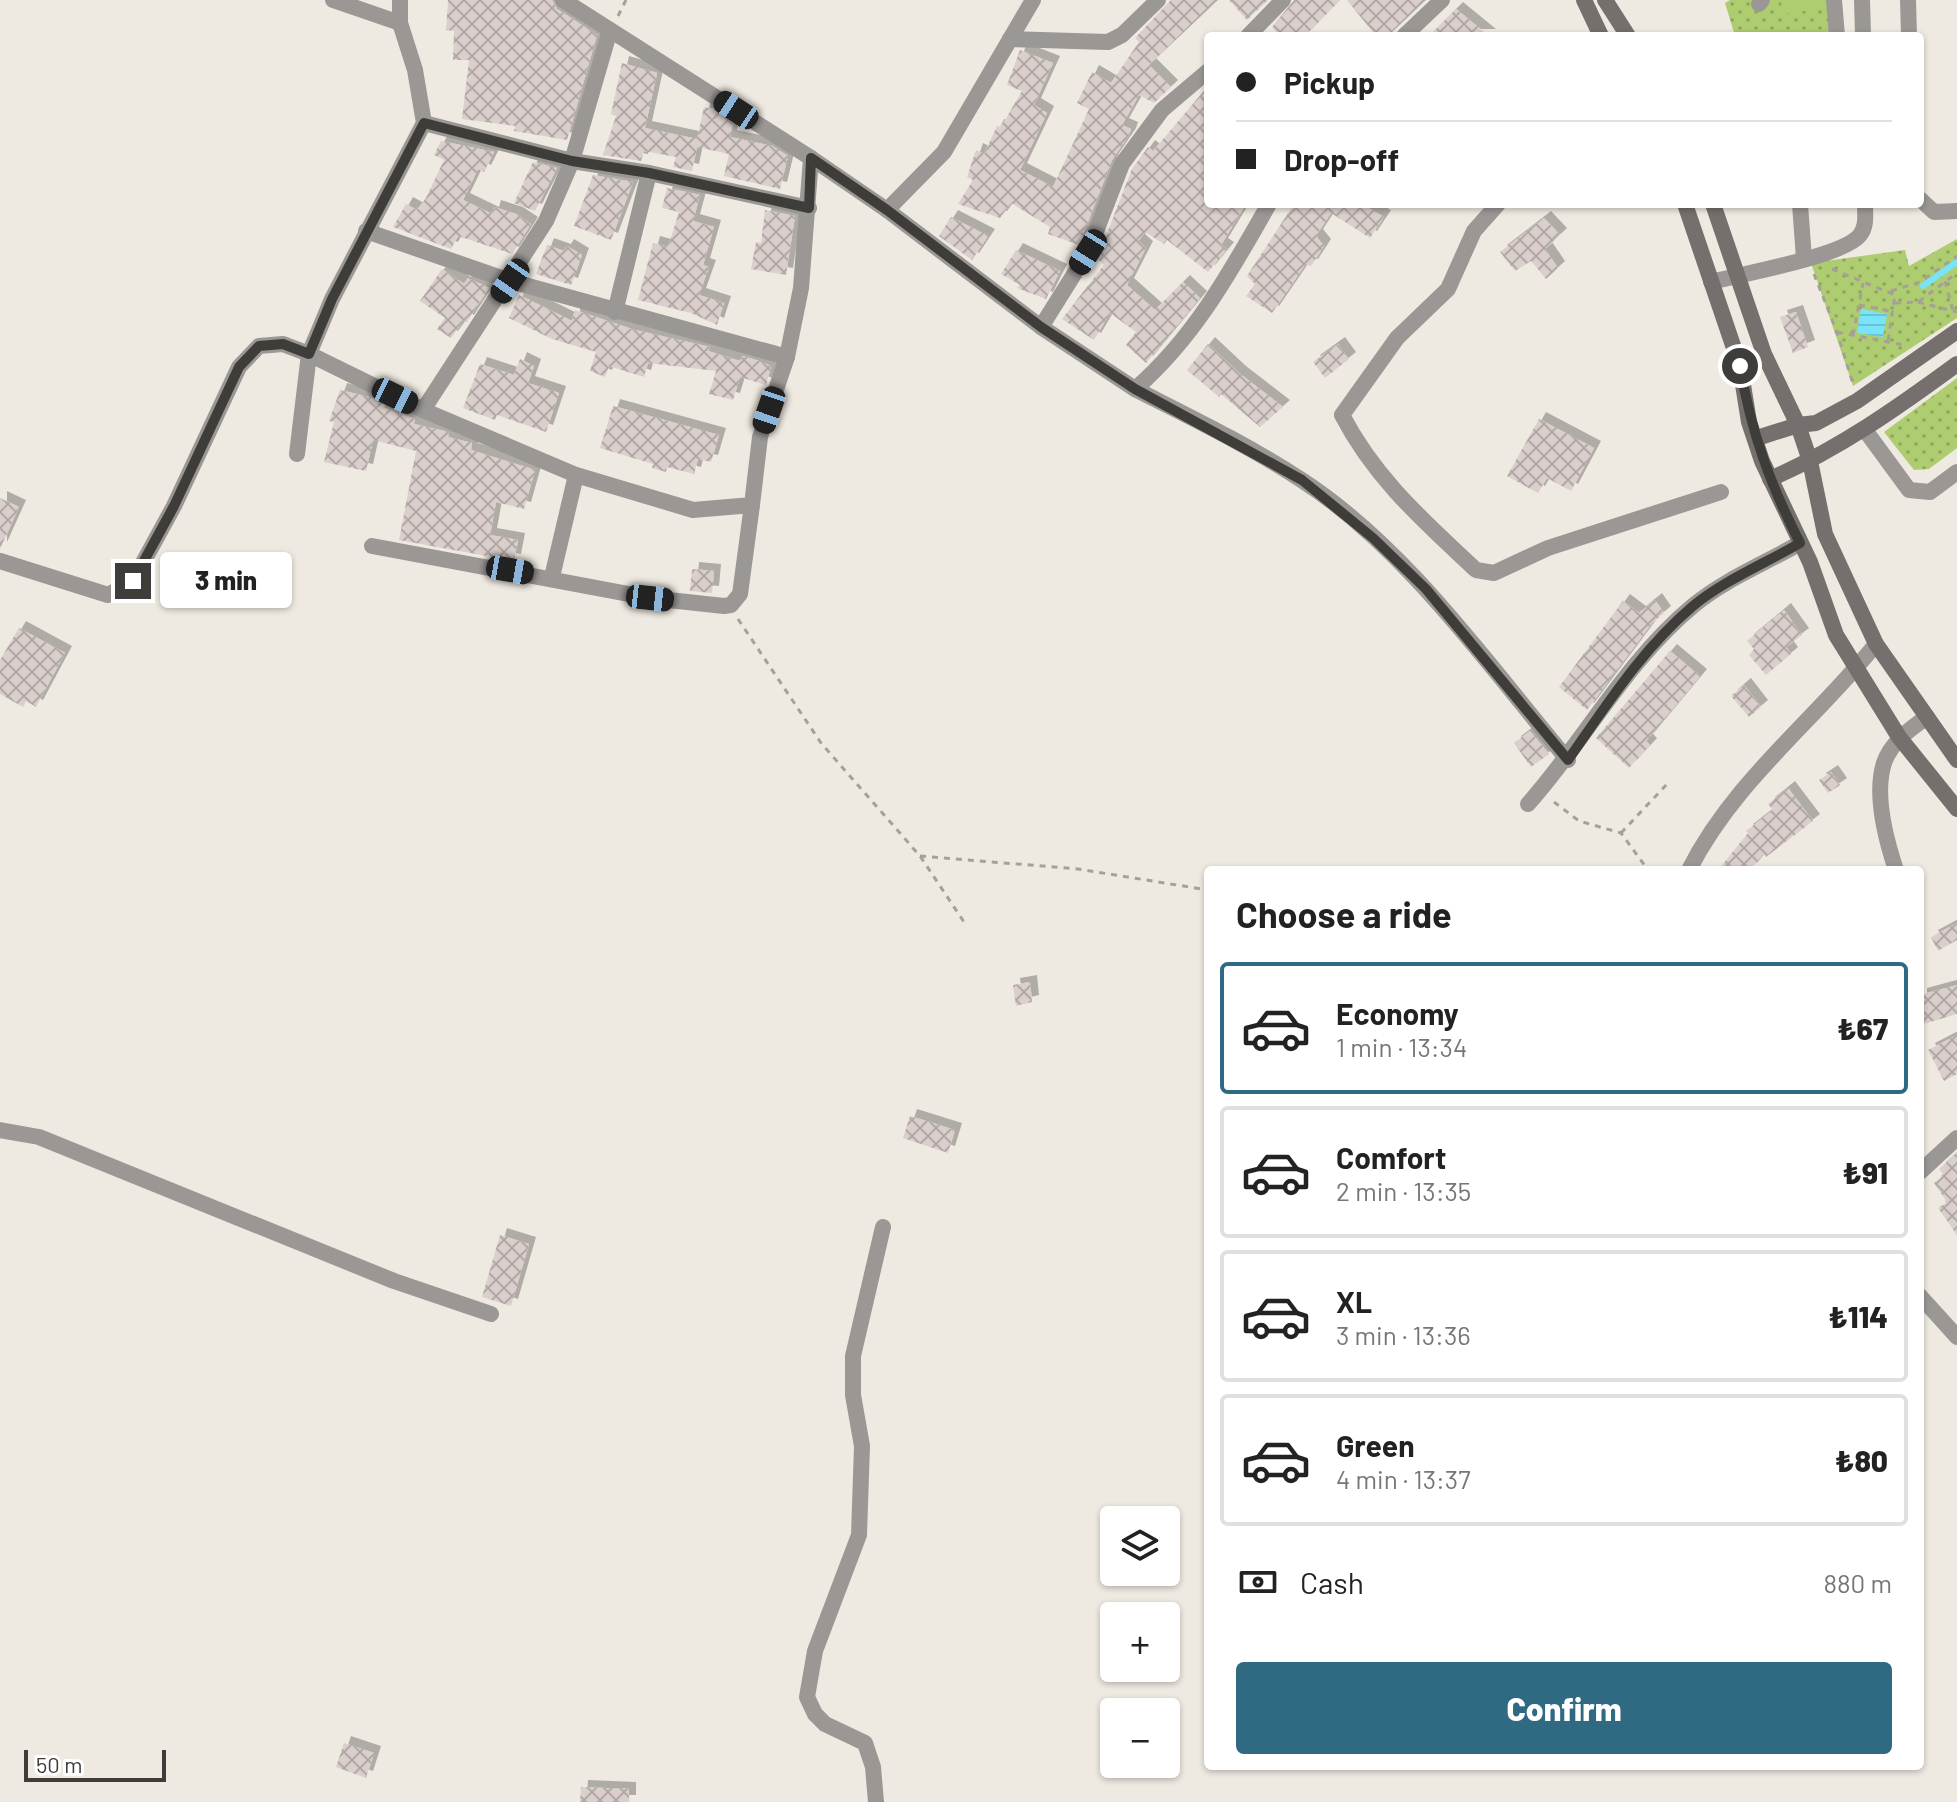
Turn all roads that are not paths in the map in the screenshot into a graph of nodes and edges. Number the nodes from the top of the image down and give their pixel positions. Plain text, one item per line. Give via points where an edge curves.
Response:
1 (333, 0) edge
2 (400, 0) edge
3 (563, 0) edge
4 (1033, 0) edge
5 (1158, 0) edge
6 (1283, 0) edge
7 (1442, 0) edge
8 (1584, 0) edge
9 (1605, 0) edge
10 (1834, 0) edge
11 (1862, 0) edge
12 (1908, 0) edge
13 (400, 23) junction
14 (610, 30) junction
15 (1252, 32) edge
16 (1408, 32) edge
17 (1599, 32) edge
18 (1625, 32) edge
19 (1837, 32) edge
20 (1863, 32) edge
21 (1909, 32) edge
22 (1010, 39) junction
23 (1204, 74) edge
24 (424, 123) junction
25 (811, 158) junction
26 (572, 161) junction
27 (649, 173) junction
28 (1924, 203) edge
29 (809, 208) junction
30 (1267, 208) edge
31 (1494, 208) edge
32 (1686, 208) edge
33 (1714, 208) edge
34 (1800, 208) edge
35 (1865, 208) edge
36 (887, 210) junction
37 (1957, 211) edge
38 (366, 231) junction
39 (1806, 259) junction
40 (1739, 274) junction
41 (510, 281) junction
42 (1711, 282) junction
43 (615, 312) junction
44 (1041, 327) junction
45 (1957, 331) edge
46 (309, 354) junction
47 (787, 357) junction
48 (1957, 364) edge
49 (1135, 389) junction
50 (423, 410) junction
51 (1798, 425) junction
52 (1865, 430) junction
53 (1757, 438) junction
54 (297, 454) dead end
55 (1810, 461) junction
56 (1957, 472) edge
57 (576, 475) junction
58 (1770, 479) junction
59 (1721, 492) dead end
60 (752, 505) junction
61 (1800, 543) junction
62 (372, 546) dead end
63 (0, 561) edge
64 (552, 577) junction
65 (1876, 644) junction
66 (1855, 670) junction
67 (1927, 717) junction
68 (1899, 737) junction
69 (1568, 760) junction
70 (1957, 760) edge
71 (1534, 798) road end
72 (1957, 809) edge
73 (1691, 866) edge
74 (1895, 866) edge
75 (0, 1130) edge
76 (1957, 1138) edge
77 (1924, 1168) edge
78 (883, 1227) dead end
79 (1924, 1300) edge
80 (491, 1314) dead end
81 (1957, 1337) edge
82 (876, 1802) edge

1 - 13 street
2 - 13 street
3 - 14 street
4 - 22 street
5 - 22 street via 1108,42
6 - 15 street
7 - 16 street
8 - 17 main road
9 - 18 main road
10 - 19 street
11 - 20 street
12 - 21 street
13 - 24 street
14 - 25 street
14 - 26 street
22 - 36 street via 944,152
23 - 44 street via 1162,110 1122,164 1088,252
24 - 26 street
24 - 38 street
25 - 29 street
25 - 36 street
26 - 27 street
26 - 41 street via 546,221
27 - 29 street
27 - 43 street
28 - 37 street via 1934,212
29 - 47 street
30 - 49 street via 1204,312 1168,361
31 - 59 street via 1474,231 1448,289 1397,338 1342,415 1362,453 1394,492 1476,570 1494,573 1548,548
32 - 42 main road
33 - 40 main road
34 - 39 street
35 - 39 street via 1859,236
36 - 44 street
38 - 41 street
38 - 46 street
39 - 40 street
40 - 42 street
40 - 51 main road via 1764,354
41 - 43 street
41 - 50 street
42 - 53 main road via 1740,366 1749,422
43 - 47 street
44 - 49 street
45 - 51 main road via 1857,401 1816,423
46 - 50 street
46 - 54 street
46 - 63 street via 283,344 259,346 239,367 133,581 108,595
47 - 60 street via 760,437
48 - 52 main road
49 - 69 street via 1302,480 1373,538 1426,589
50 - 57 street
51 - 53 main road
51 - 55 main road
52 - 55 main road
52 - 56 street via 1909,490 1930,492
53 - 58 main road
55 - 58 main road
55 - 65 main road via 1825,534
57 - 60 street via 693,510
57 - 64 street
58 - 61 main road
60 - 64 street via 740,594 731,605 650,598
61 - 66 main road
61 - 69 street via 1687,612 1642,656
62 - 64 street
65 - 66 street
65 - 67 main road
66 - 68 main road
66 - 73 street via 1763,764 1705,838
67 - 68 street
67 - 70 main road
68 - 72 main road
68 - 74 street via 1884,762 1881,805
69 - 71 street
75 - 80 street via 39,1137 394,1281
76 - 77 street
78 - 82 street via 853,1356 862,1446 859,1535 815,1651 807,1697 825,1724 865,1743
79 - 81 street

